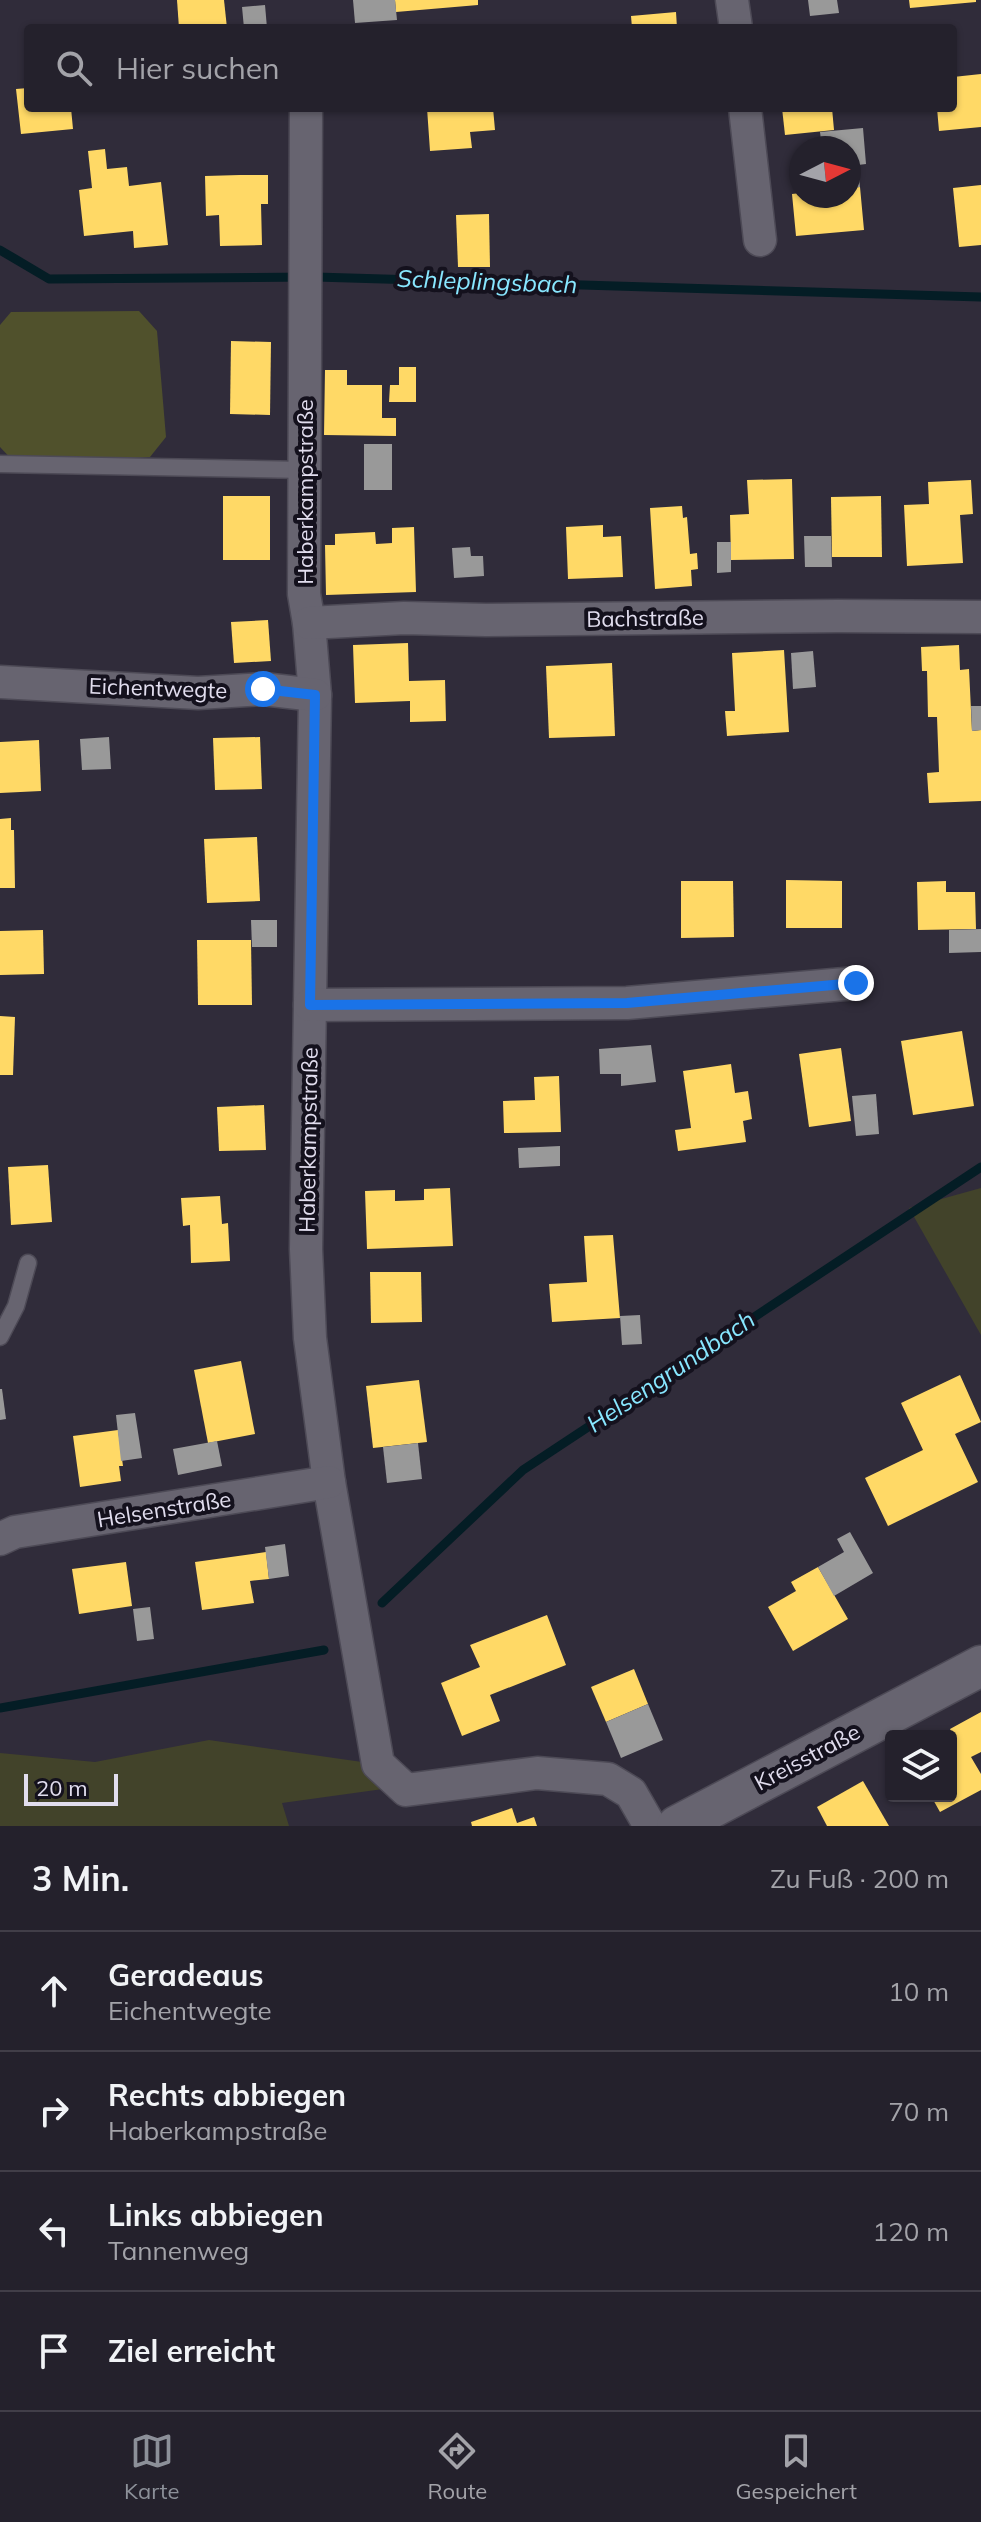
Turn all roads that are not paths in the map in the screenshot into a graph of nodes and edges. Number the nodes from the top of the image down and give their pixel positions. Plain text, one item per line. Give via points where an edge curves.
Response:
1 (732, 0) edge
2 (735, 24) edge
3 (306, 112) edge
4 (745, 112) edge
5 (760, 240) dead end
6 (0, 464) edge
7 (304, 470) junction
8 (981, 617) edge
9 (309, 623) junction
10 (0, 682) edge
11 (315, 695) junction
12 (856, 983) dead end
13 (310, 1005) junction
14 (28, 1263) dead end
15 (0, 1337) edge
16 (329, 1482) junction
17 (0, 1539) edge
18 (981, 1666) edge
19 (650, 1826) edge
20 (677, 1826) edge

1 - 2 street
3 - 7 street, Haberkampstraße
4 - 5 street
6 - 7 lane
7 - 9 street, Haberkampstraße via 304,594
8 - 9 street, Bachstraße via 404,618
9 - 11 street, Haberkampstraße
10 - 11 street, Eichentwegte
11 - 13 street, Haberkampstraße
12 - 13 street via 627,1003
13 - 16 street, Haberkampstraße via 306,1249 310,1338
14 - 15 lane
16 - 17 street, Helsenstraße via 15,1532
16 - 19 street, Haberkampstraße via 378,1764 406,1790 537,1773 608,1779 631,1793
18 - 20 street, Kreisstraße

